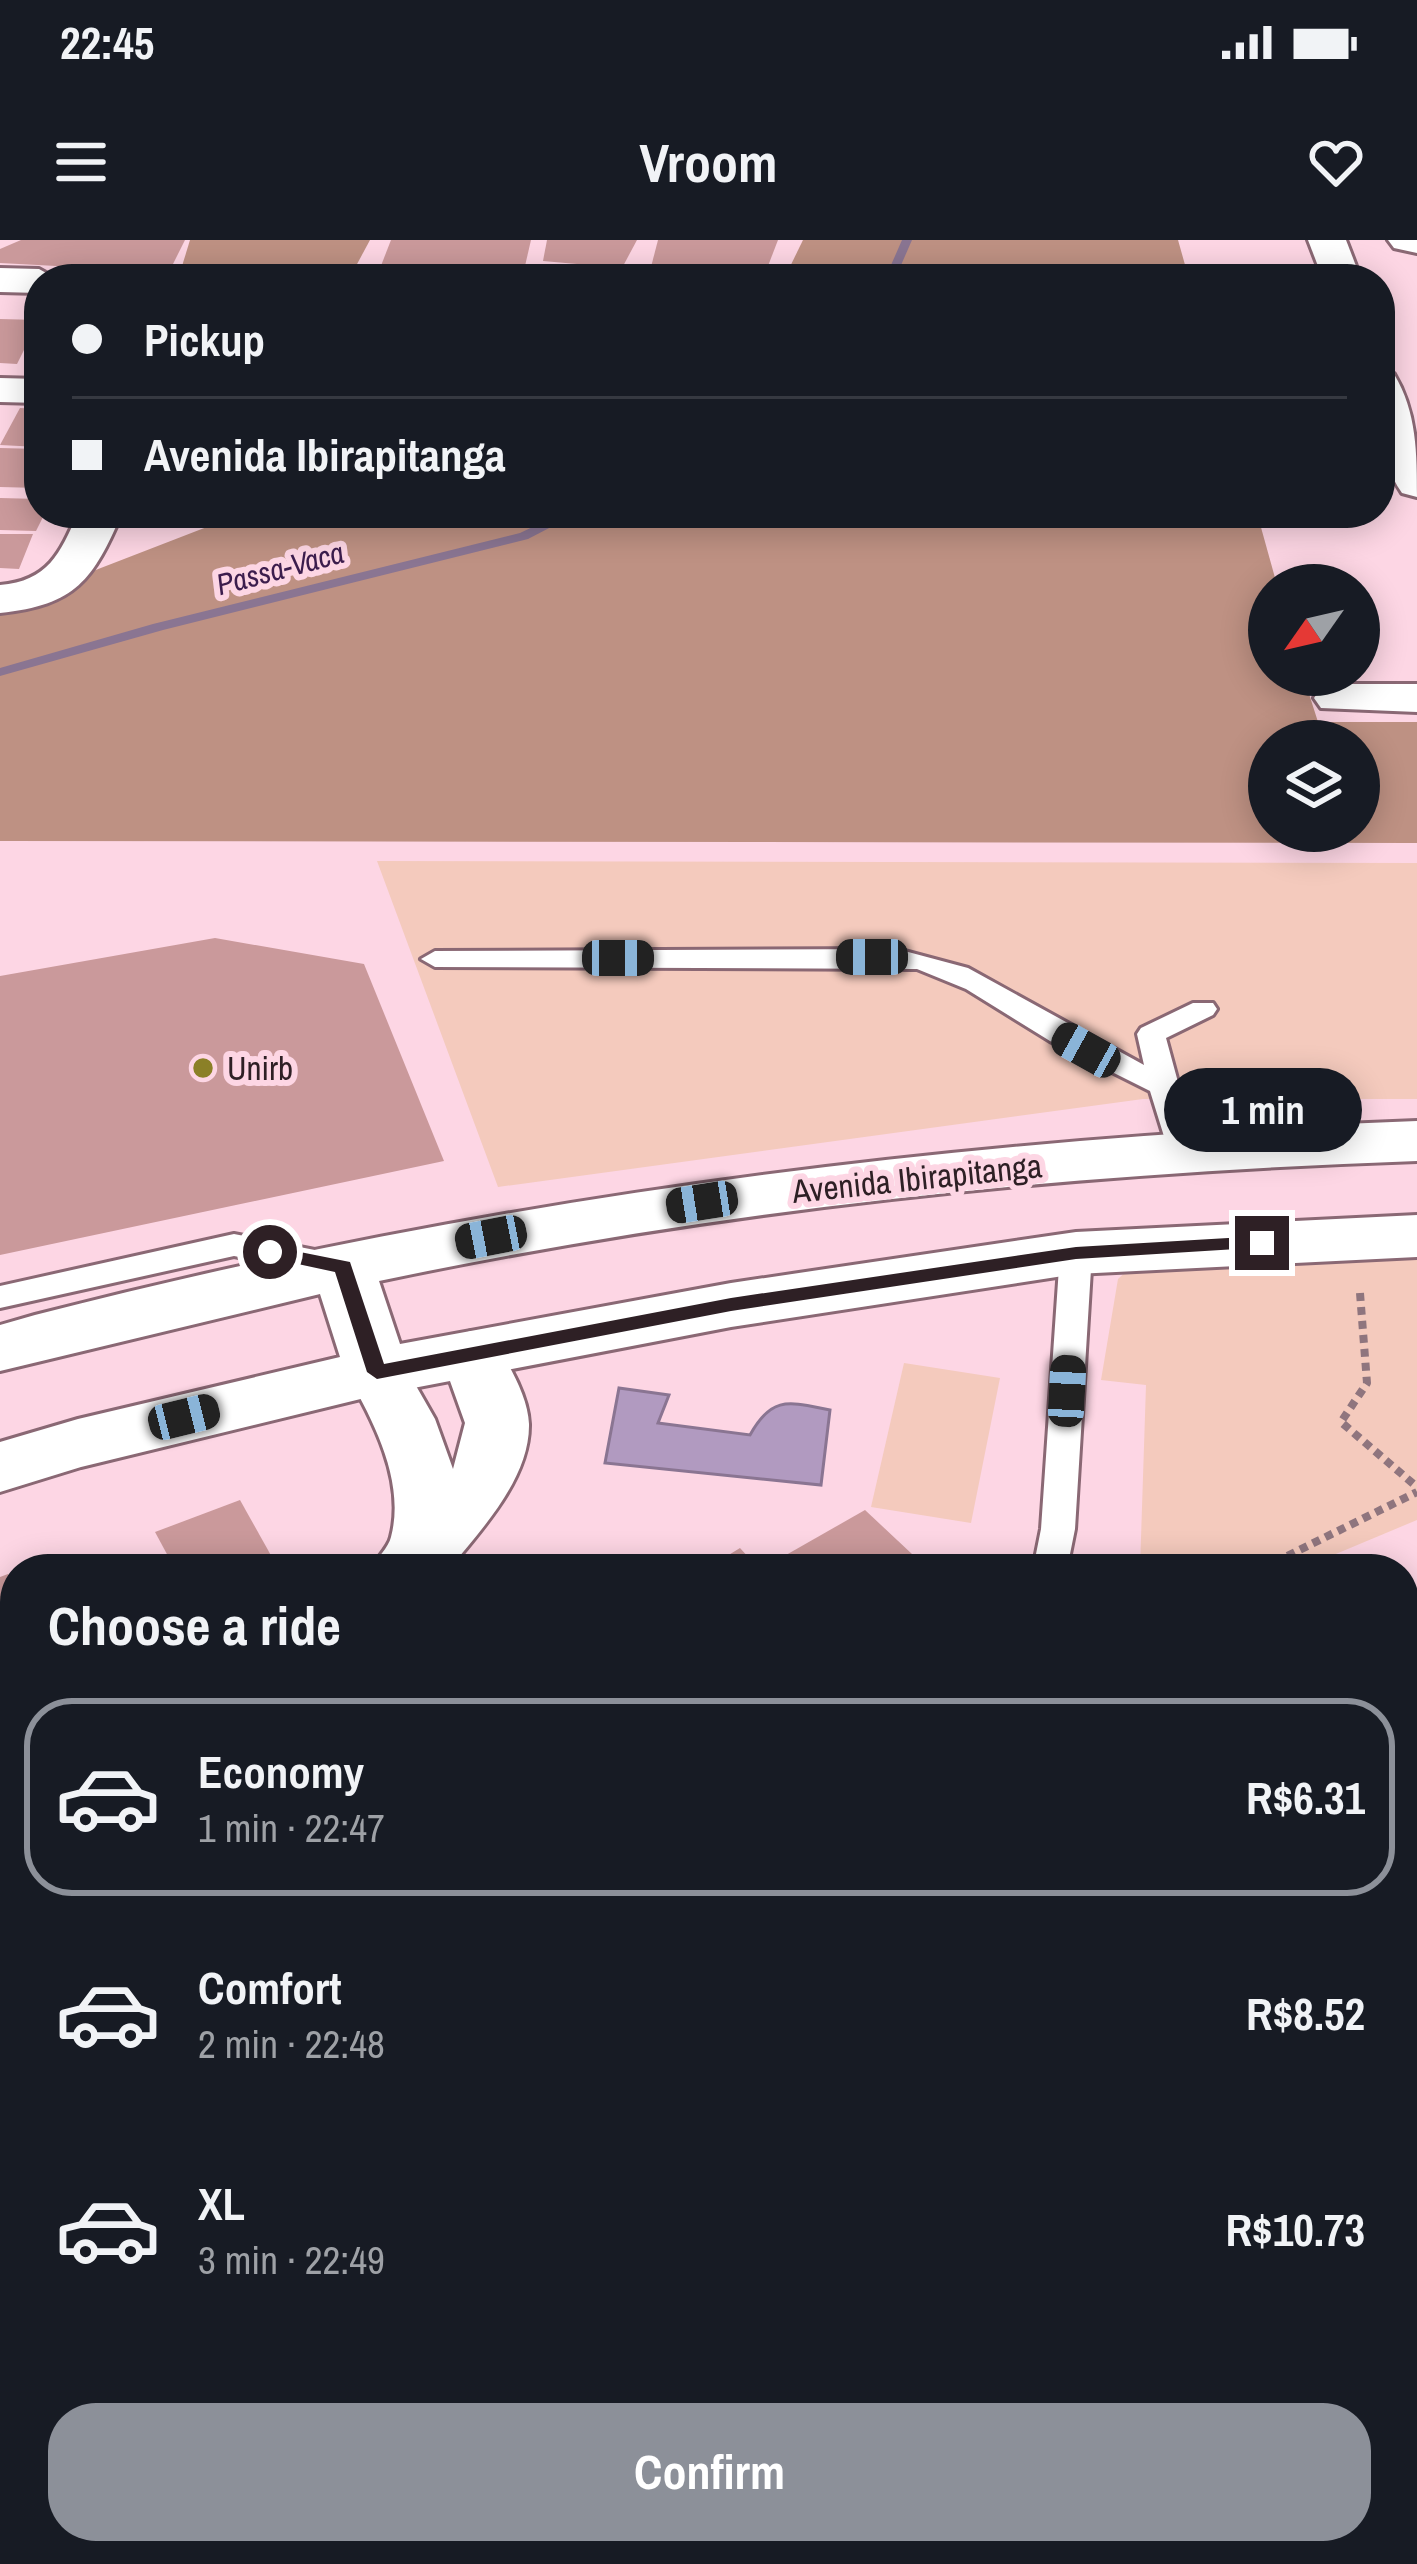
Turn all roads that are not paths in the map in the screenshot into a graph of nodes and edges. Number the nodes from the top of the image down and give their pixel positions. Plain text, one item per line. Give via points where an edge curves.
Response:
1 (1407, 240) edge
2 (1417, 242) edge
3 (1395, 424) edge
4 (1417, 484) edge
5 (93, 528) edge
6 (0, 599) edge
7 (1338, 698) dead end
8 (1417, 698) edge
9 (435, 959) dead end
10 (1203, 1009) dead end
11 (1163, 1086) junction
12 (1417, 1141) edge
13 (1182, 1152) junction
14 (935, 1173) junction
15 (1386, 1237) edge
16 (1076, 1253) junction
17 (343, 1267) junction
18 (974, 1272) junction
19 (0, 1298) edge
20 (0, 1348) edge
21 (471, 1353) junction
22 (377, 1372) junction
23 (0, 1467) edge
24 (416, 1554) edge
25 (420, 1554) edge
26 (1053, 1554) edge

1 - 2 street
3 - 4 street
5 - 6 street via 63,583
7 - 8 street
9 - 11 lane via 935,962
10 - 11 lane via 1150,1034
11 - 13 lane
12 - 13 main road, Avenida Ibirapitanga
13 - 14 main road, Avenida Ibirapitanga
14 - 17 main road, Avenida Ibirapitanga via 702,1202
14 - 18 main road via 986,1191 1004,1221 1002,1237
15 - 16 main road
16 - 18 main road
16 - 26 lane
17 - 19 lane via 234,1244
17 - 20 main road, Avenida Ibirapitanga
17 - 22 main road
18 - 21 main road via 731,1305
21 - 22 main road
21 - 25 street via 498,1424 484,1473
22 - 23 main road
22 - 24 street via 414,1434 428,1495

